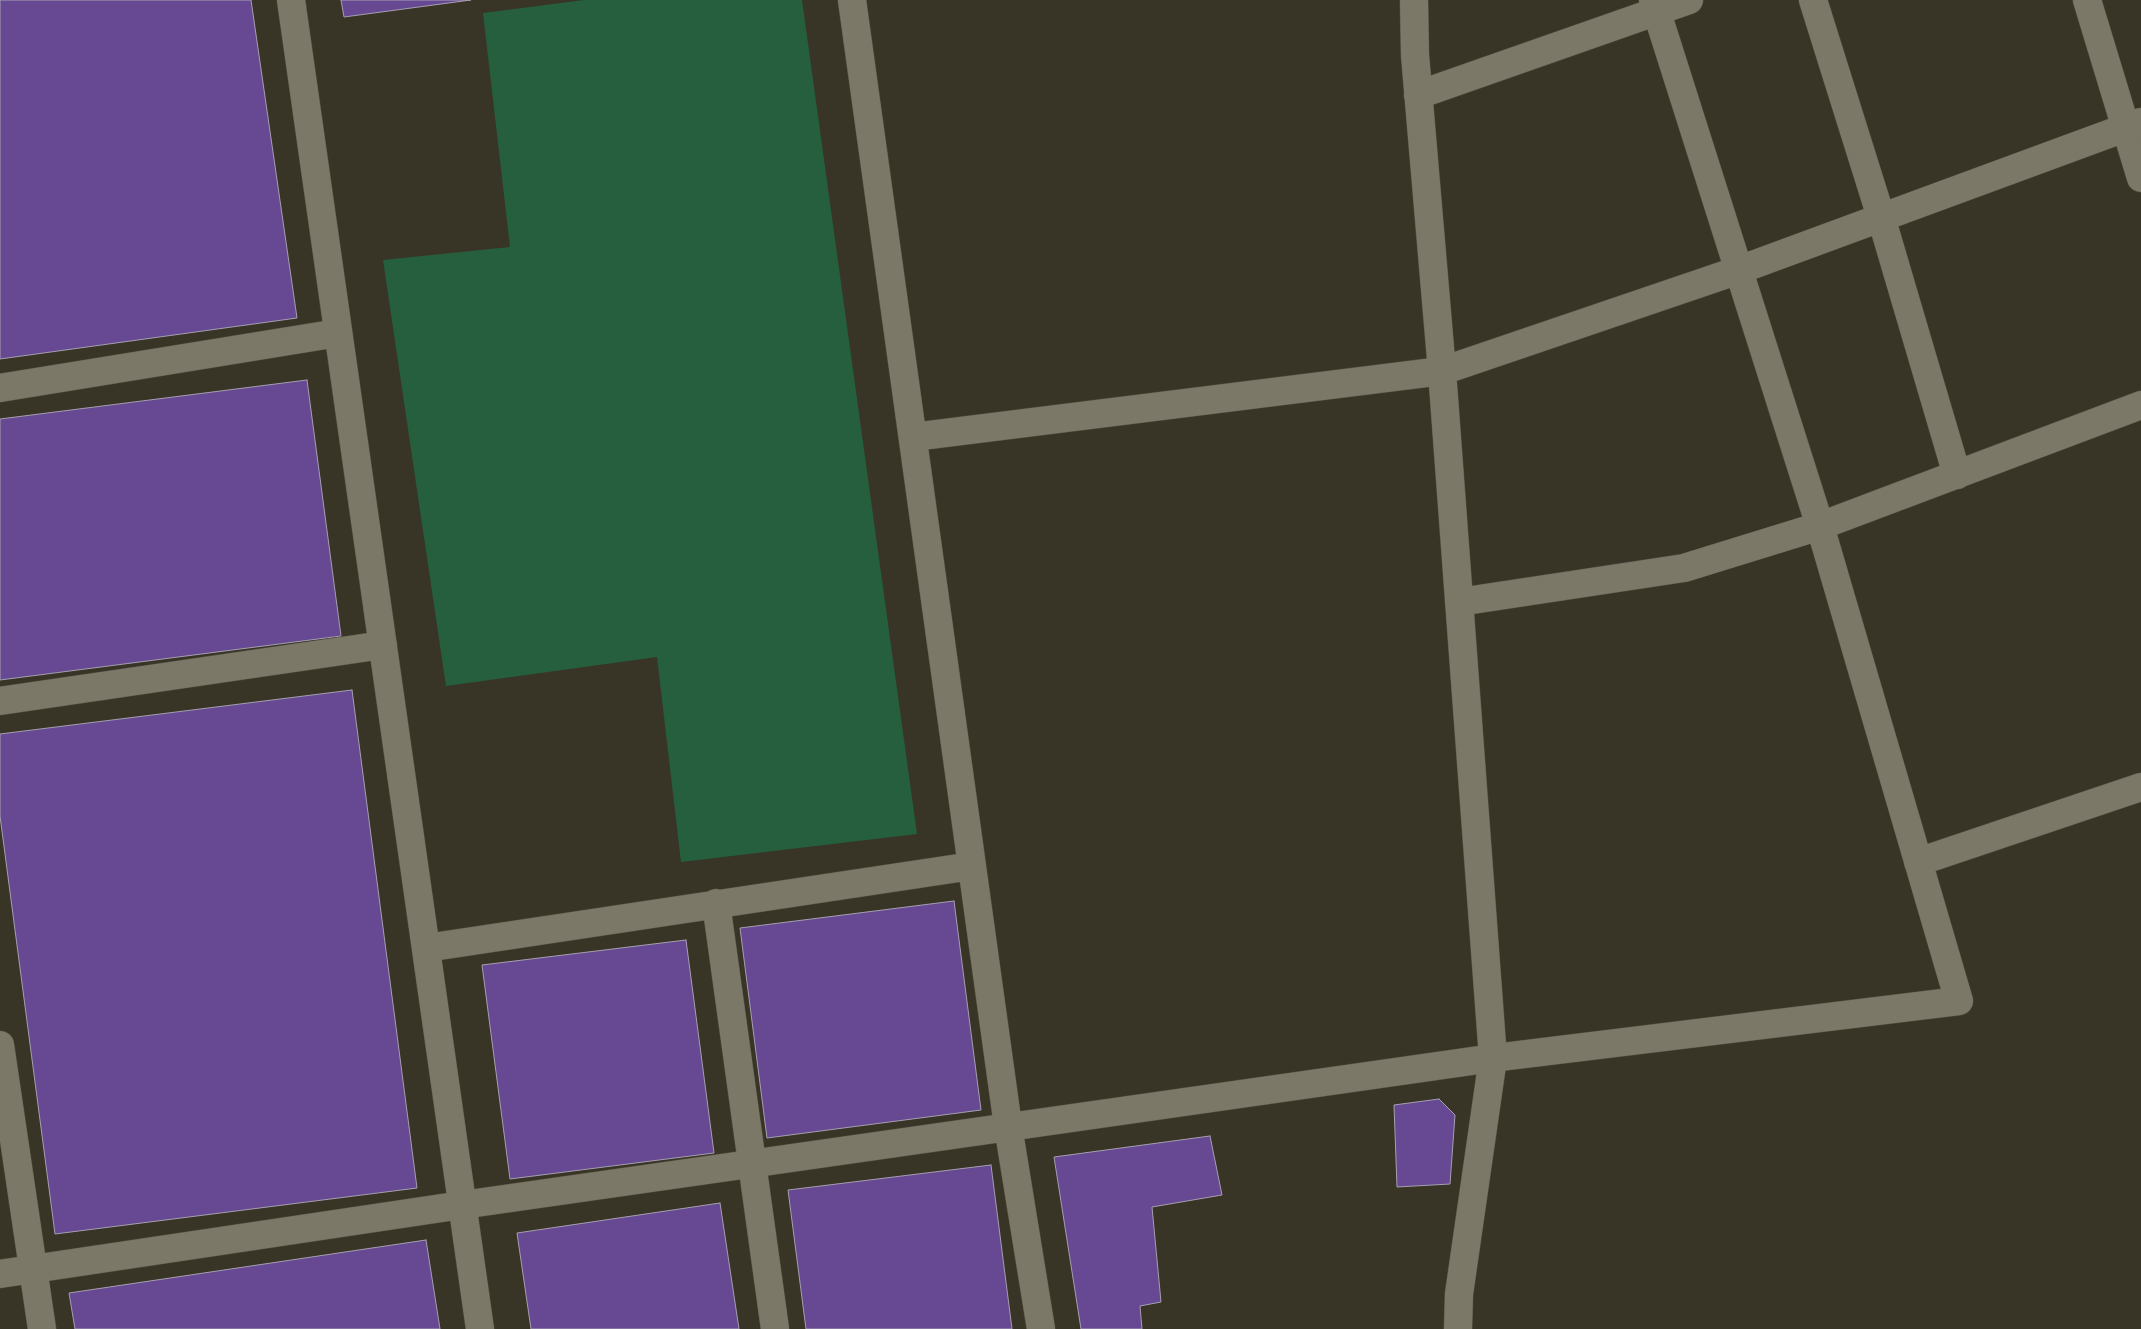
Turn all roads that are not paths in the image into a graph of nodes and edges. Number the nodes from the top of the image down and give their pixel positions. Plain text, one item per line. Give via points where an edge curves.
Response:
1 (291, 0) edge
2 (852, 0) edge
3 (1414, 0) edge
4 (1689, 0) edge
5 (1813, 0) edge
6 (2087, 0) edge
7 (1655, 6) edge
8 (1418, 94) junction
9 (2133, 125) edge
10 (2141, 178) edge
11 (1881, 218) junction
12 (1739, 270) junction
13 (338, 333) junction
14 (1442, 371) junction
15 (0, 388) edge
16 (2141, 405) edge
17 (913, 437) junction
18 (1957, 474) junction
19 (1820, 526) junction
20 (1459, 602) junction
21 (383, 645) junction
22 (0, 701) edge
23 (2141, 787) edge
24 (1918, 862) junction
25 (972, 866) junction
26 (716, 904) junction
27 (426, 948) junction
28 (0, 1045) edge
29 (1493, 1058) junction
30 (1008, 1126) junction
31 (751, 1163) junction
32 (462, 1205) junction
33 (33, 1269) junction
34 (0, 1274) edge
35 (42, 1329) edge
36 (480, 1329) edge
37 (775, 1329) edge
38 (1041, 1329) edge
39 (1458, 1329) edge

1 - 13 street
2 - 17 street
3 - 8 street
4 - 7 street
5 - 11 street
6 - 9 street
7 - 8 street
7 - 12 street
8 - 14 street
9 - 10 street
9 - 11 street
11 - 12 street
11 - 18 street
12 - 14 street
12 - 19 street
13 - 15 street
13 - 21 street
14 - 17 street
14 - 20 street
16 - 18 street
17 - 25 street
18 - 19 street
19 - 20 street via 1684,568
19 - 24 street
20 - 29 street
21 - 22 street
21 - 27 street
23 - 24 street
24 - 29 street via 1959,1001
25 - 26 street
25 - 30 street
26 - 27 street
26 - 31 street
27 - 32 street
28 - 33 street
29 - 30 street
29 - 39 street via 1459,1294
30 - 31 street
30 - 38 street
31 - 32 street
31 - 37 street
32 - 33 street
32 - 36 street
33 - 34 street
33 - 35 street

